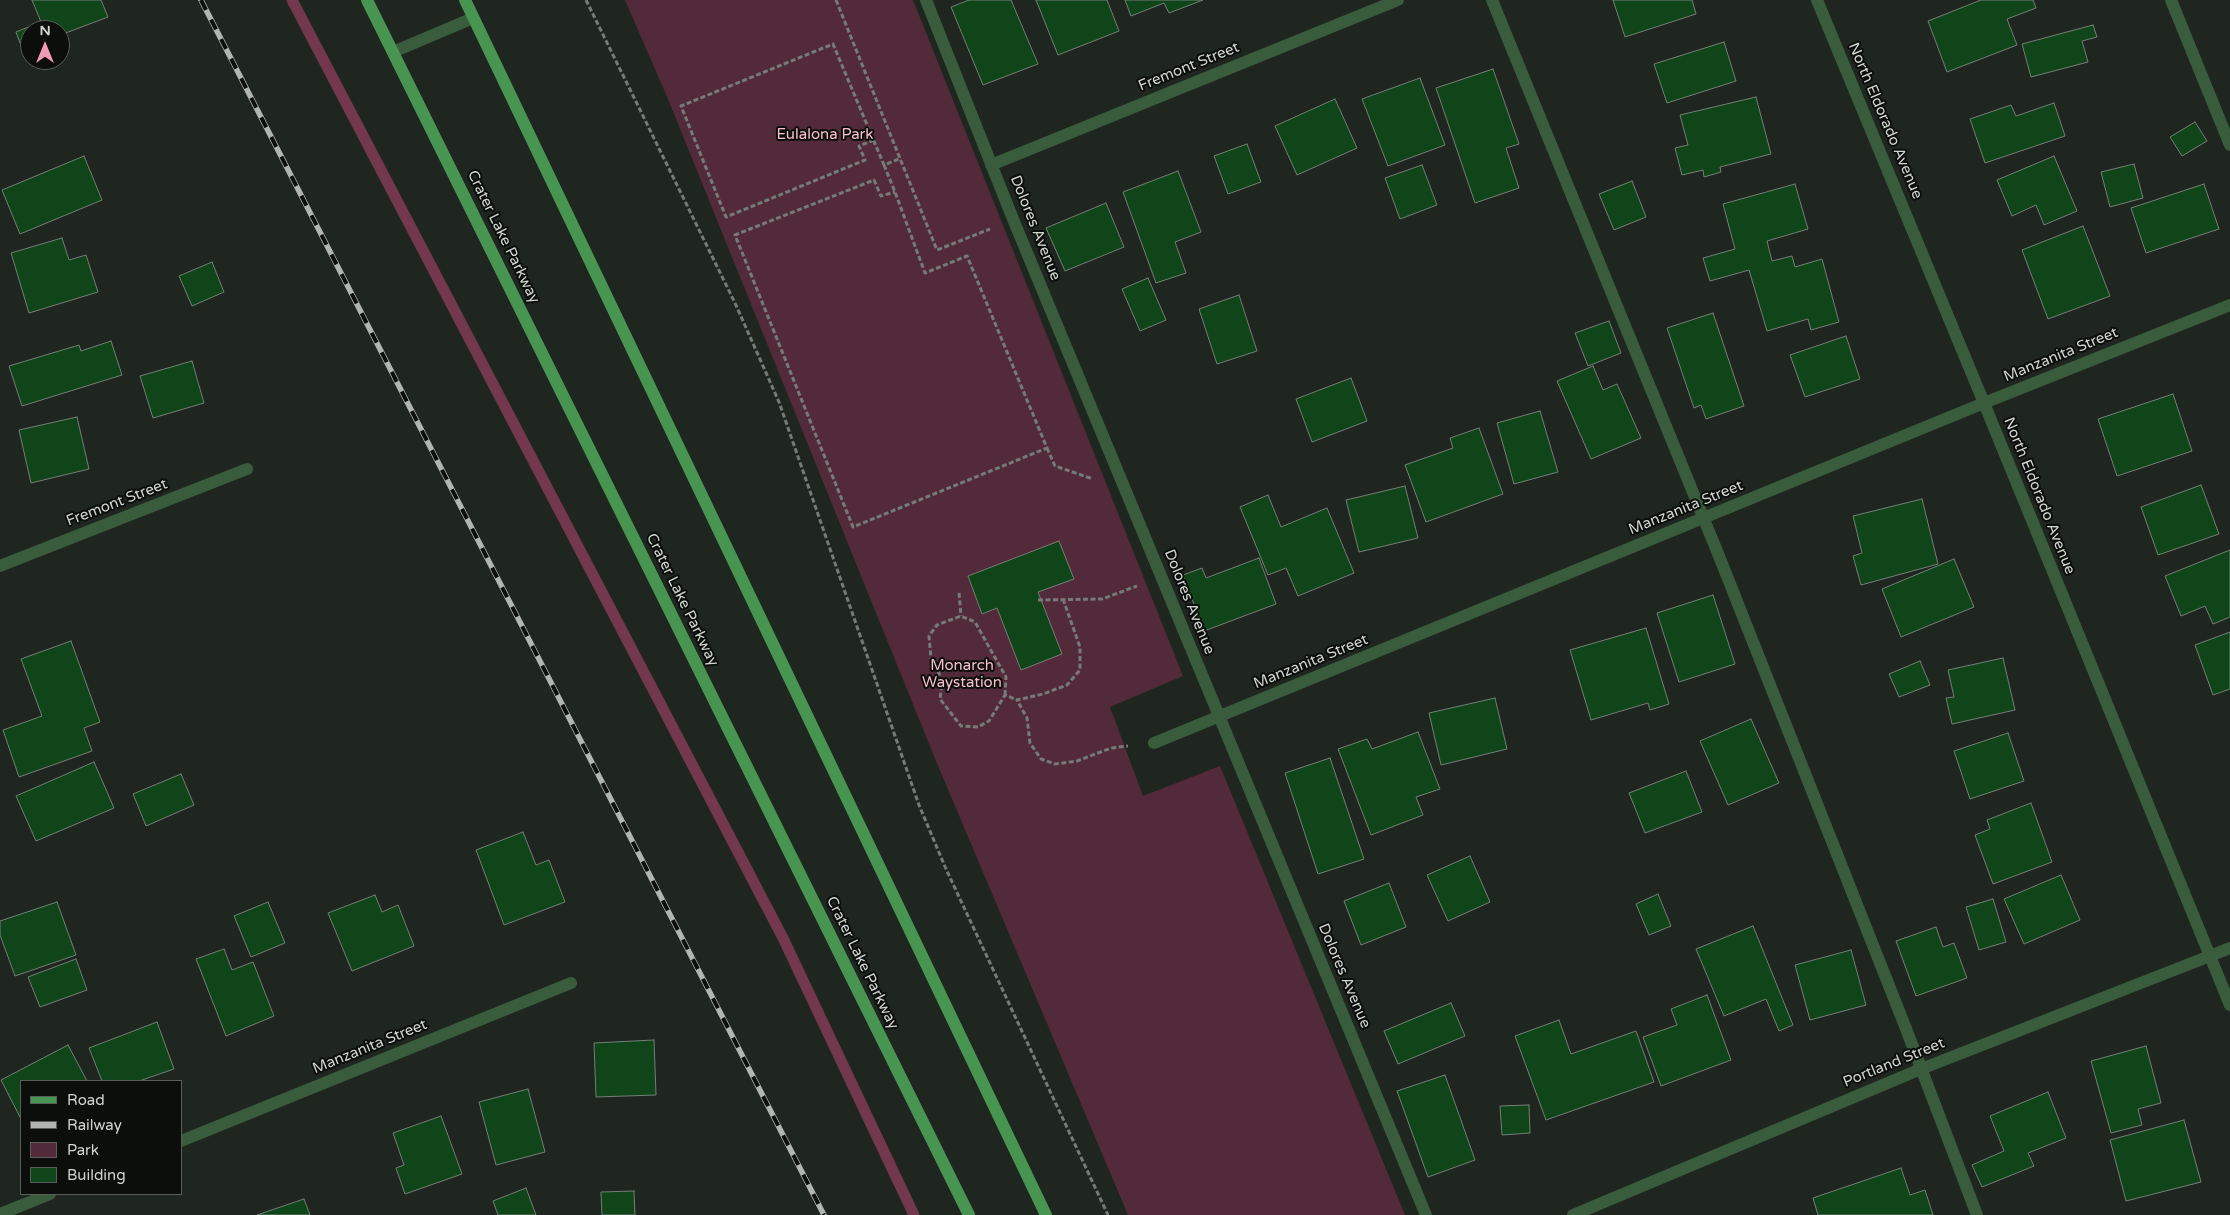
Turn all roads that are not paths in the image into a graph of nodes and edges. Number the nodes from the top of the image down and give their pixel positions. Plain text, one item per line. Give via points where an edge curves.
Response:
1 (367, 0) edge
2 (465, 0) edge
3 (926, 0) edge
4 (1398, 0) edge
5 (1492, 0) edge
6 (1817, 0) edge
7 (2175, 1) edge
8 (473, 18) junction
9 (393, 52) junction
10 (2230, 145) edge
11 (991, 165) junction
12 (2230, 305) edge
13 (1984, 403) junction
14 (247, 469) dead end
15 (1704, 518) junction
16 (0, 566) edge
17 (1219, 718) junction
18 (1154, 743) road end
19 (2230, 948) edge
20 (2210, 957) junction
21 (571, 983) dead end
22 (2230, 1005) edge
23 (1922, 1069) junction
24 (182, 1141) edge
25 (48, 1195) edge
26 (0, 1214) edge
27 (969, 1215) edge
28 (1046, 1215) edge
29 (1426, 1215) edge
30 (1573, 1215) edge
31 (1977, 1215) edge

1 - 9 main road, Crater Lake Parkway
2 - 8 main road
3 - 11 street, Dolores Avenue
4 - 11 street, Fremont Street
5 - 15 street
6 - 13 street, North Eldorado Avenue
7 - 10 street
8 - 9 street
8 - 28 main road
9 - 27 main road, Crater Lake Parkway
11 - 17 street, Dolores Avenue
12 - 13 street, Manzanita Street
13 - 15 street, Manzanita Street
13 - 20 street, North Eldorado Avenue
14 - 16 street, Fremont Street
15 - 17 street, Manzanita Street
15 - 23 street
17 - 18 street, Manzanita Street
17 - 29 street, Dolores Avenue
19 - 20 street, Portland Street
20 - 22 street, North Eldorado Avenue
20 - 23 street, Portland Street
21 - 24 street, Manzanita Street
23 - 30 street, Portland Street
23 - 31 street
25 - 26 street

